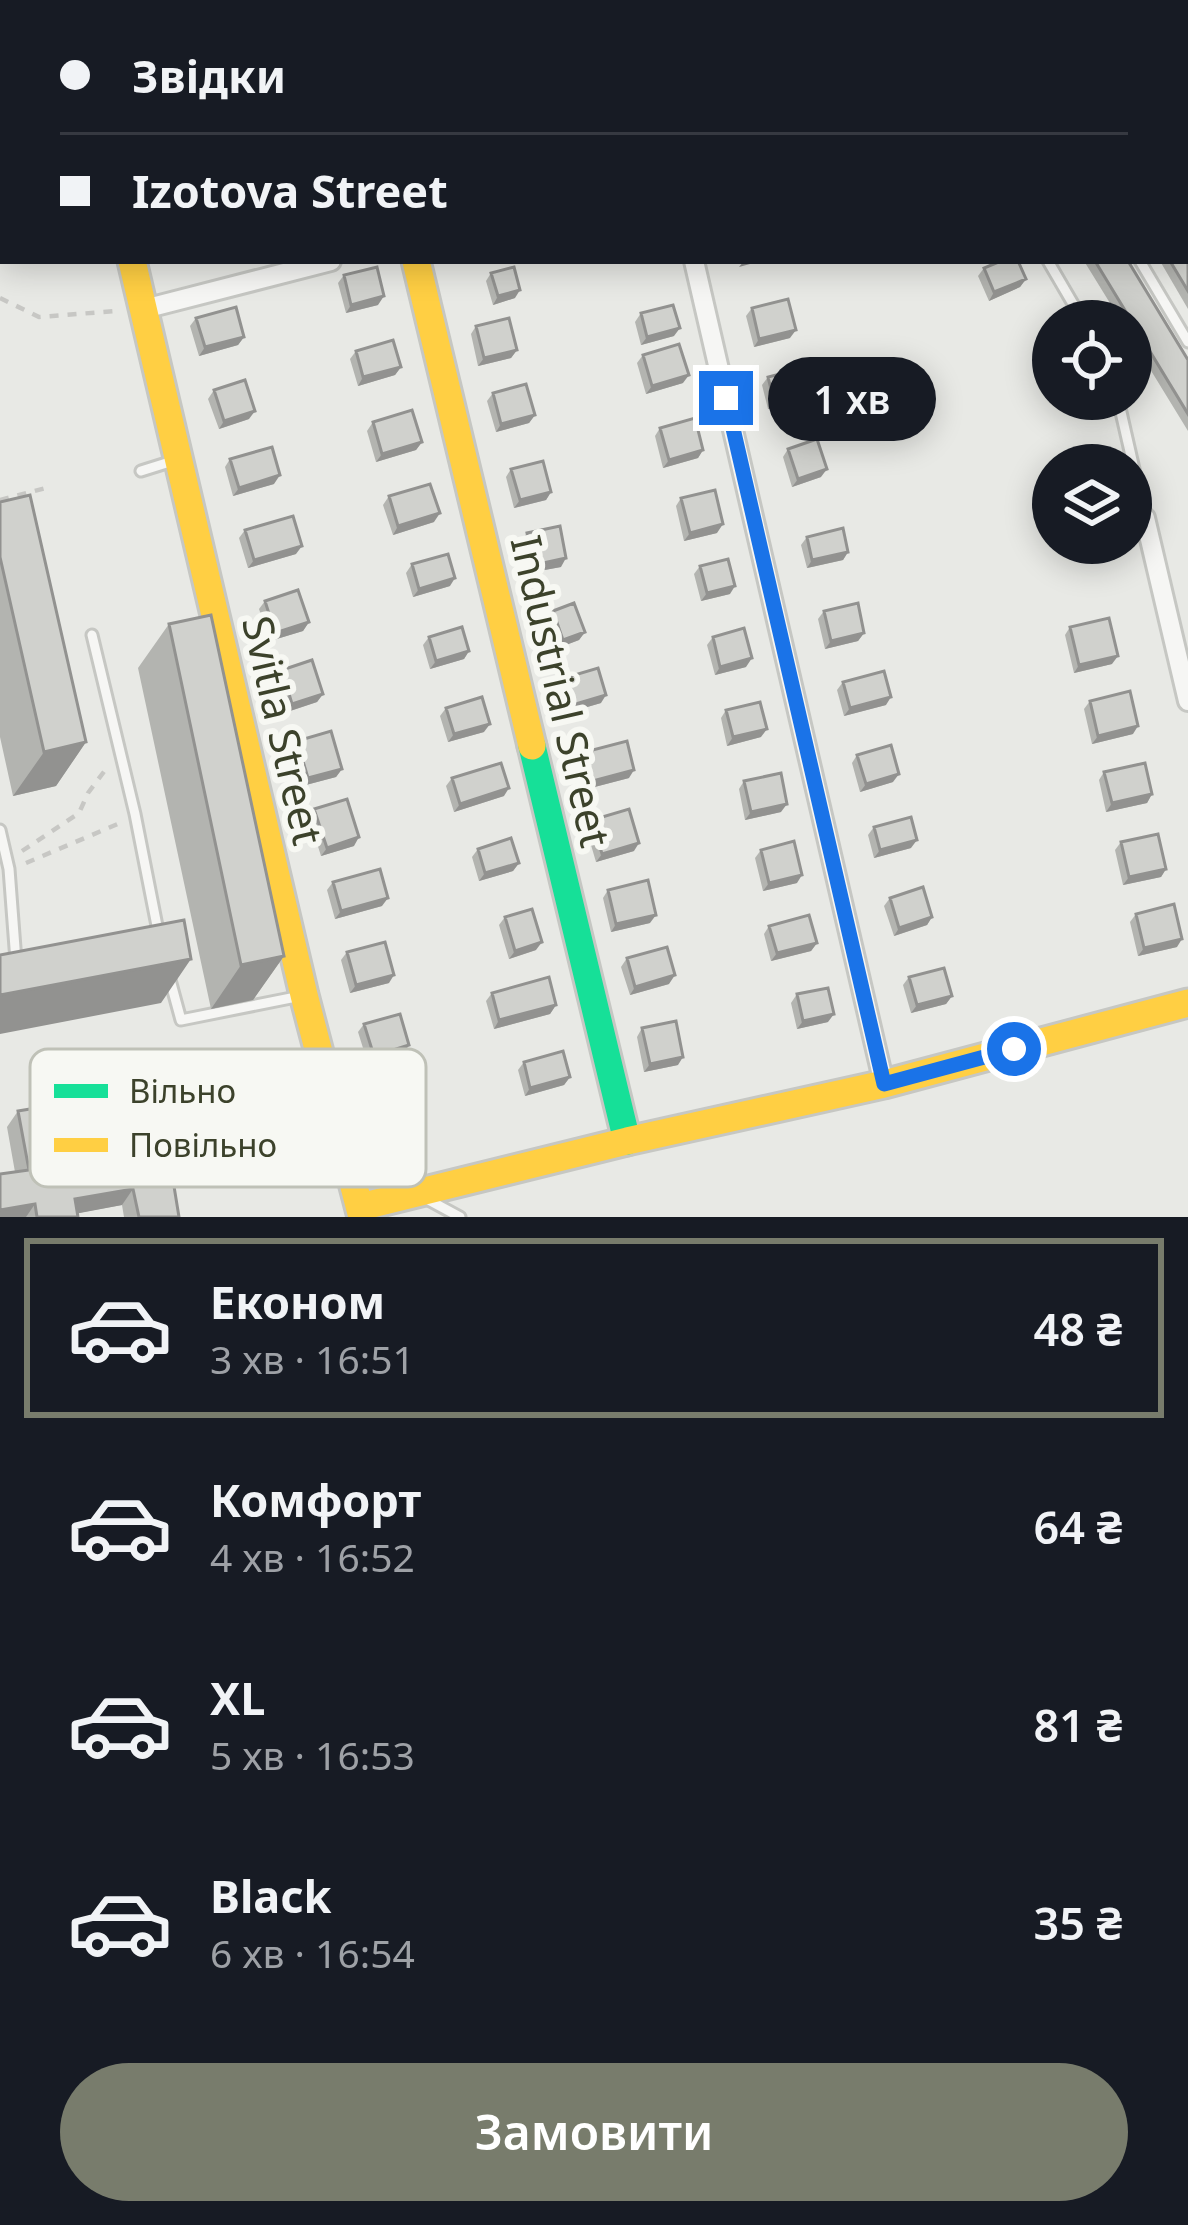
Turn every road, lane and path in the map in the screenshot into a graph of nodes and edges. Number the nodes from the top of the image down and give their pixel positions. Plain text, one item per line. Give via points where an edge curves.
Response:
1 (133, 264) edge
2 (319, 264) edge
3 (417, 264) edge
4 (695, 264) edge
5 (1050, 264) edge
6 (1142, 264) edge
7 (0, 298) edge
8 (1071, 300) edge
9 (144, 309) junction
10 (1188, 342) edge
11 (176, 460) junction
12 (142, 471) dead end
13 (46, 488) dead end
14 (0, 500) edge
15 (1152, 548) edge
16 (92, 635) dead end
17 (1188, 701) edge
18 (122, 759) junction
19 (135, 814) junction
20 (0, 830) edge
21 (9, 866) junction
22 (159, 936) junction
23 (138, 940) edge
24 (36, 962) edge
25 (16, 967) junction
26 (0, 970) edge
27 (304, 995) junction
28 (1188, 1003) edge
29 (318, 1049) edge
30 (884, 1084) junction
31 (627, 1141) junction
32 (417, 1193) junction
33 (360, 1212) edge
34 (460, 1217) edge

1 - 9 street, Svitla Street
2 - 9 street
3 - 31 street, Industrial Street
4 - 30 street
5 - 8 lane
6 - 10 lane
7 - 9 path via 39,317
9 - 11 street, Svitla Street
11 - 12 lane
11 - 27 street, Svitla Street
13 - 14 path
15 - 17 street
16 - 18 lane
18 - 19 lane
18 - 21 path via 103,771 79,813
19 - 21 path
19 - 22 lane
20 - 21 lane
21 - 25 lane
22 - 23 lane
22 - 27 lane via 181,1020
24 - 25 lane
25 - 26 lane
27 - 29 street, Svitla Street
28 - 30 street
30 - 31 street
31 - 32 street
32 - 33 street
32 - 34 lane

